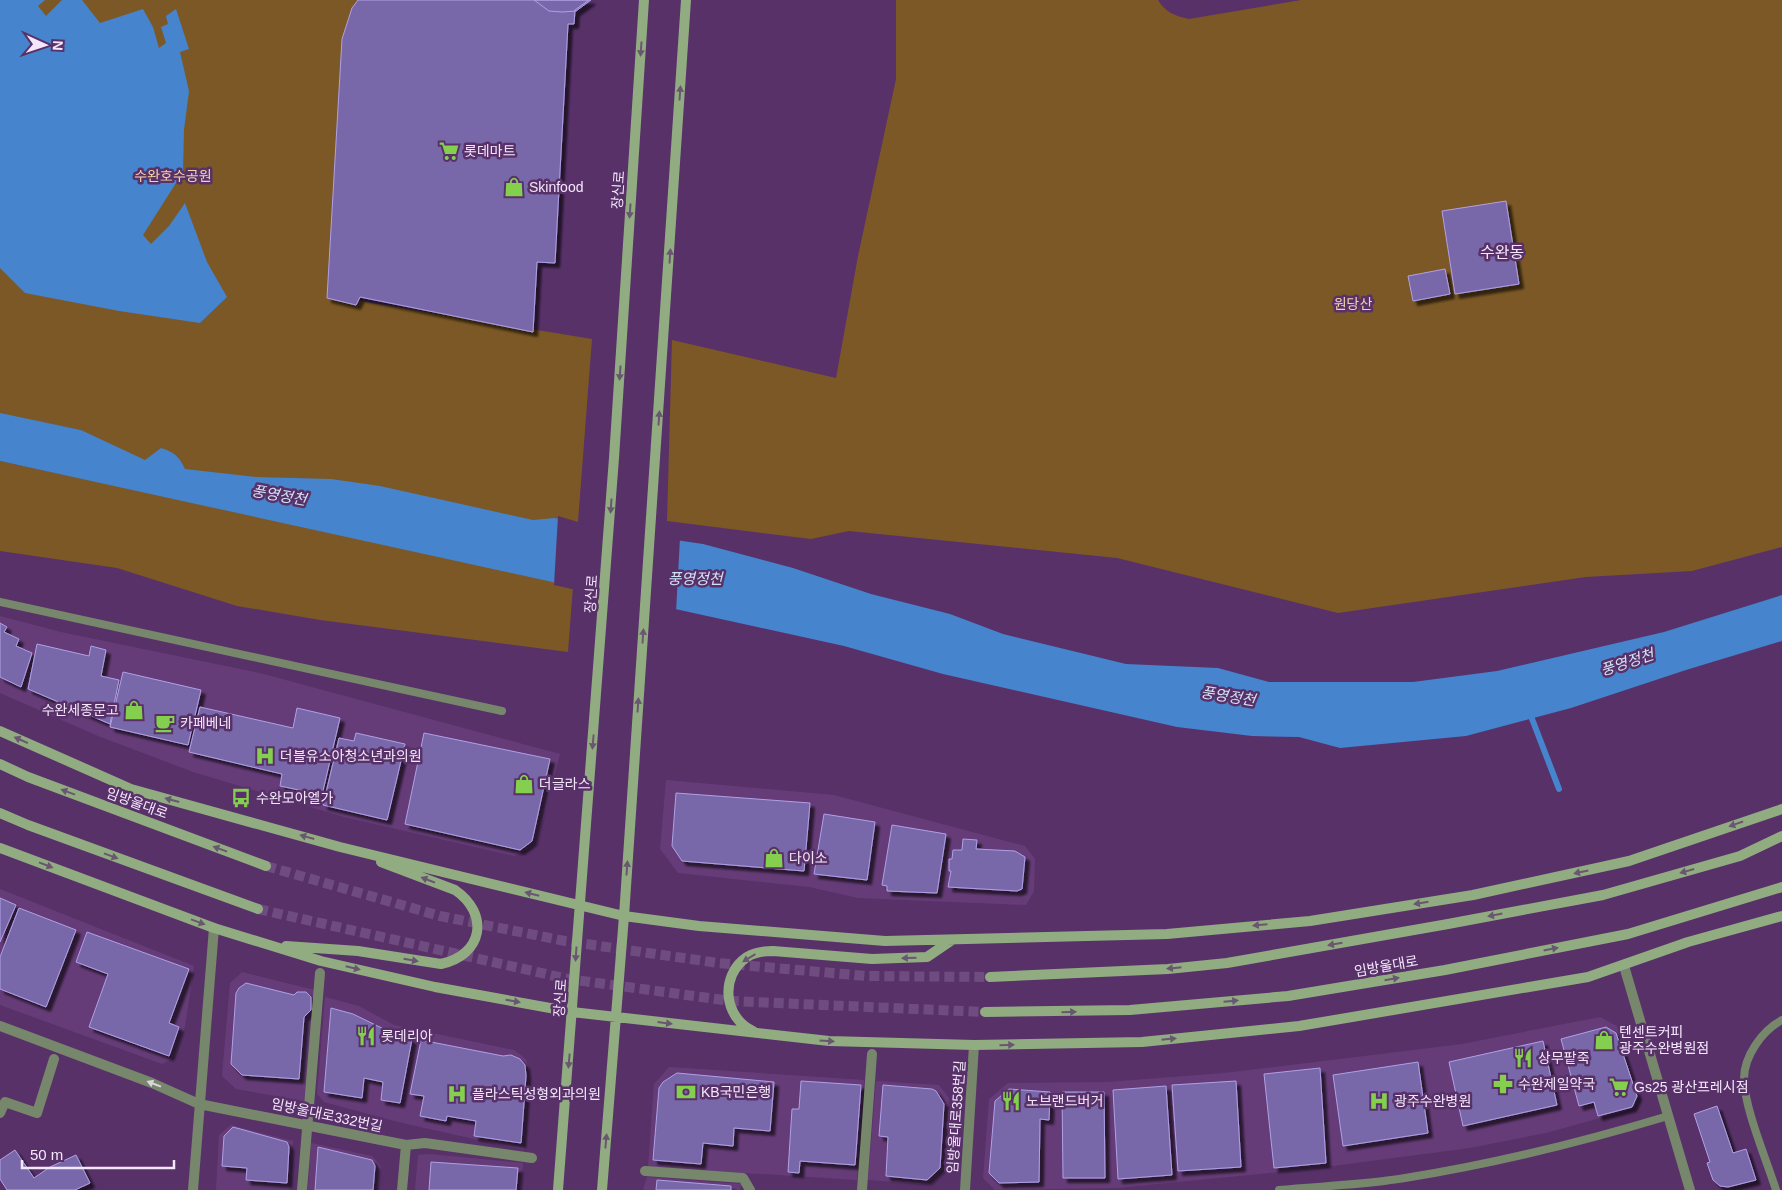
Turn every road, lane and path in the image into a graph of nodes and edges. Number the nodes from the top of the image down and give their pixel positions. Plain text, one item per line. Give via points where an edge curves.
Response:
1 (644, 0) edge
2 (686, 0) edge
3 (0, 602) edge
4 (502, 711) dead end
5 (0, 731) edge
6 (0, 764) edge
7 (1782, 809) edge
8 (0, 813) edge
9 (1782, 836) edge
10 (340, 847) junction
11 (0, 848) edge
12 (266, 866) tunnel mouth
13 (1782, 887) edge
14 (580, 905) junction
15 (258, 909) tunnel mouth
16 (624, 916) junction
17 (1782, 916) edge
18 (214, 928) junction
19 (953, 940) junction
20 (275, 946) junction
21 (1624, 966) junction
22 (320, 973) dead end
23 (990, 977) tunnel mouth
24 (572, 1012) junction
25 (985, 1012) tunnel mouth
26 (617, 1017) junction
27 (1782, 1020) edge
28 (0, 1026) edge
29 (772, 1036) junction
30 (974, 1045) junction
31 (872, 1054) dead end
32 (54, 1059) dead end
33 (199, 1104) junction
34 (0, 1113) edge
35 (1668, 1116) junction
36 (306, 1124) junction
37 (406, 1145) junction
38 (532, 1158) dead end
39 (645, 1171) dead end
40 (193, 1190) edge
41 (302, 1190) edge
42 (402, 1190) edge
43 (558, 1190) edge
44 (602, 1190) edge
45 (750, 1190) edge
46 (862, 1190) edge
47 (965, 1190) edge
48 (1279, 1190) edge
49 (1690, 1190) edge
50 (1776, 1190) edge

1 -> 14 main road, 장신로
16 -> 2 main road
3 - 4 lane
10 -> 5 main road via 131,789
12 -> 6 main road, 임방울대로 via 37,781
7 -> 19 main road via 1629,861 1435,901 1310,921 1167,934
8 -> 15 main road
9 -> 23 main road via 1740,856 1602,895 1438,926 1227,963 1168,969
14 -> 10 main road
20 -> 10 main road via 358,951 441,964 459,958 473,945 478,920 466,898 455,890
11 -> 18 main road
25 -> 13 main road, 임방울대로 via 1130,1010 1288,996 1445,970 1628,934
14 - 16 main road
14 -> 24 main road, 장신로
16 - 19 main road via 698,926 885,941
16 - 26 main road
17 - 21 main road via 1688,942
18 - 20 main road
18 - 33 street
19 -> 29 main road via 926,957 872,959 774,950 747,957 730,978 730,1006 745,1028
20 -> 24 main road via 321,961 435,987
30 -> 21 main road via 1142,1042 1299,1026 1588,977
21 - 35 street
22 - 36 street
24 - 26 main road
24 -> 43 main road, 장신로
26 -> 29 main road
44 -> 26 main road
27 - 50 lane via 1765,1031 1746,1066 1744,1078 1747,1099
33 -> 28 street, 임방울대로332번길
29 -> 30 main road
30 - 47 street, 임방울대로358번길
31 - 46 street
32 - 34 street via 37,1113 5,1102
33 - 36 street, 임방울대로332번길
33 - 40 street
35 - 48 lane via 1563,1146 1463,1168 1402,1179
35 - 49 street
36 - 37 street, 임방울대로332번길
36 - 41 street
37 - 38 street, 임방울대로332번길 via 425,1142
37 - 42 street
39 - 45 street via 743,1178

